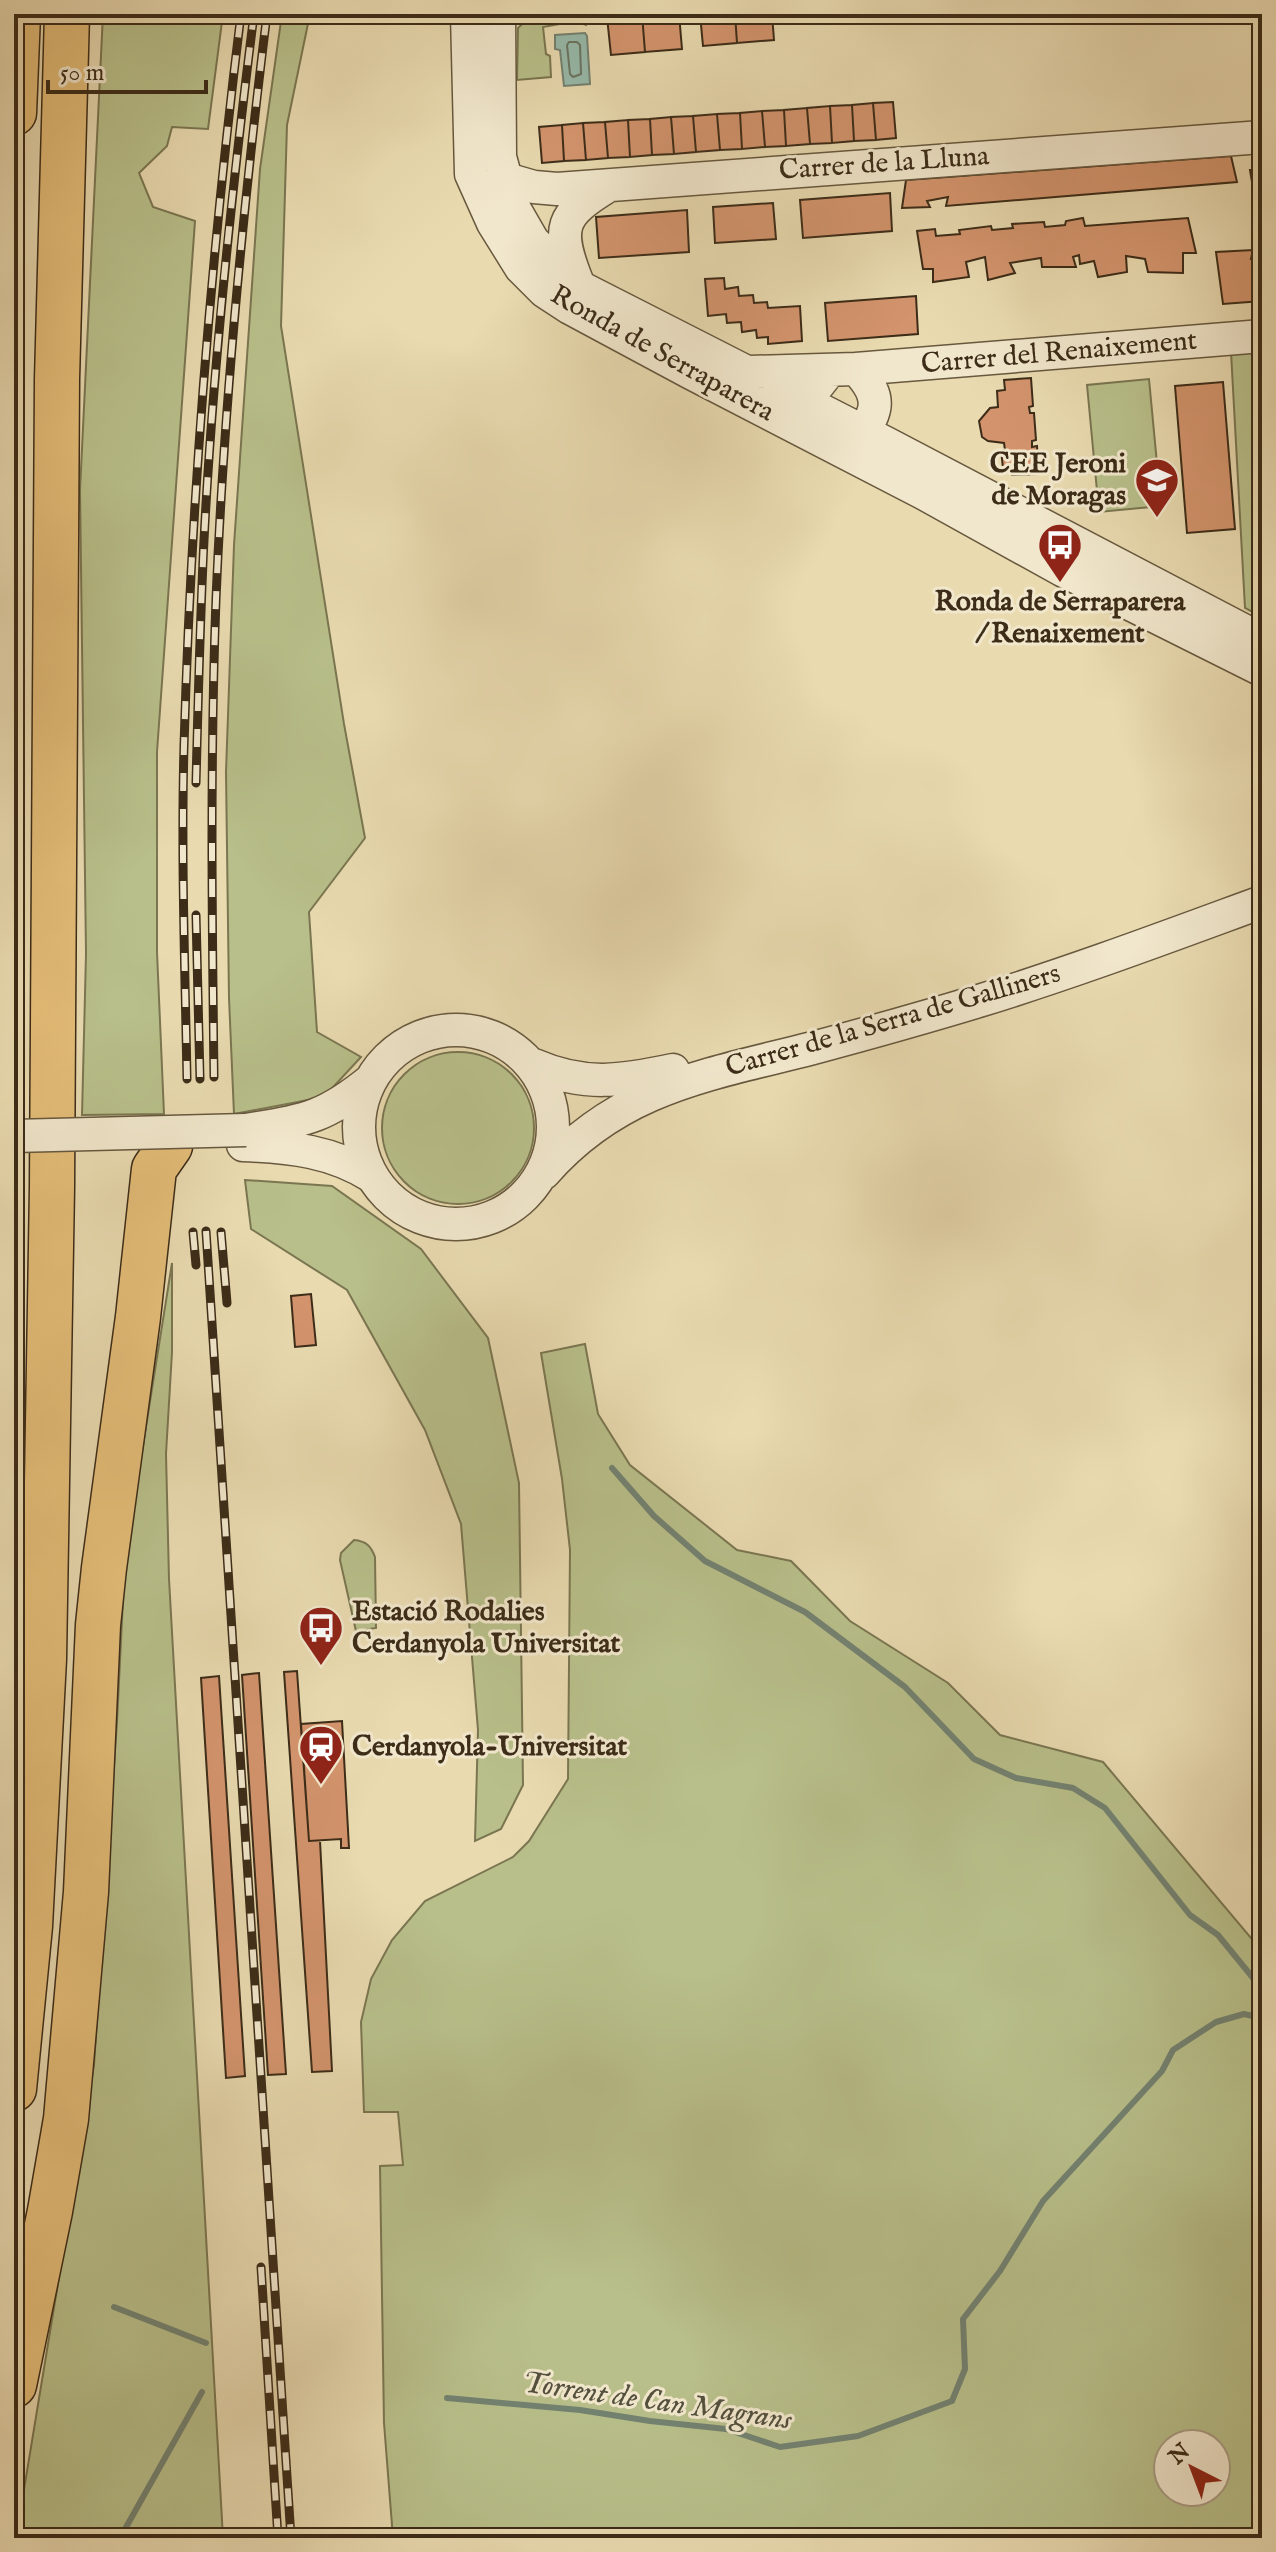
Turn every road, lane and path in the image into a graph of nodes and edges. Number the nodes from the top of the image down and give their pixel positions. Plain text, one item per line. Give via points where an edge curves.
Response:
1 (18, 14) edge
2 (67, 14) edge
3 (467, 14) edge
4 (483, 14) edge
5 (499, 14) edge
6 (14, 113) edge
7 (469, 127) junction
8 (1262, 137) edge
9 (506, 179) junction
10 (611, 185) junction
11 (580, 287) junction
12 (1262, 336) edge
13 (843, 369) junction
14 (734, 381) junction
15 (809, 412) junction
16 (859, 439) junction
17 (933, 500) junction
18 (1179, 596) junction
19 (1262, 631) edge
20 (1262, 640) edge
21 (1262, 670) edge
22 (1262, 679) edge
23 (1262, 882) edge
24 (1262, 902) edge
25 (534, 1065) junction
26 (371, 1080) junction
27 (14, 1136) edge
28 (245, 1138) junction
29 (170, 1146) junction
30 (14, 1151) edge
31 (544, 1173) junction
32 (373, 1177) junction
33 (44, 1659) junction
34 (14, 2089) edge
35 (14, 2351) edge
36 (14, 2385) edge

1 - 6 highway
2 - 33 highway via 57,379
3 - 7 street, Ronda de Serraparera
4 - 7 street, Ronda de Serraparera via 479,110
5 - 9 street, Ronda de Serraparera via 500,157
7 - 14 street, Ronda de Serraparera via 471,174 493,223 521,268 544,291 570,308
8 - 10 street, Carrer de la Lluna
9 - 10 street, Carrer de la Lluna via 557,189
9 - 11 street, Ronda de Serraparera via 514,208 533,241
10 - 11 street, Ronda de Serraparera via 581,203 568,221 566,253
11 - 14 street, Ronda de Serraparera
12 - 13 street, Carrer del Renaixement
13 - 14 street, Carrer del Renaixement
13 - 15 street, Ronda de Serraparera via 815,389
13 - 16 street via 867,380 877,403
14 - 15 street, Ronda de Serraparera
14 - 17 street, Ronda de Serraparera
15 - 16 street, Ronda de Serraparera
16 - 17 street
16 - 18 street, Ronda de Serraparera
17 - 21 street, Ronda de Serraparera
17 - 22 street, Ronda de Serraparera via 954,521
18 - 19 street, Ronda de Serraparera via 1196,598
18 - 20 street, Ronda de Serraparera
23 - 25 street, Carrer de la Serra de Galliners via 1051,966 780,1046 631,1079 575,1079
24 - 31 street, Carrer de la Serra de Galliners via 982,1000 663,1089 581,1136
25 - 26 street via 516,1048 486,1033 443,1030 406,1045 381,1064
25 - 31 street via 549,1116
26 - 28 street via 319,1116
26 - 32 street via 360,1134
27 - 28 street, bridge
28 - 29 street
28 - 32 street via 318,1152 350,1162
29 - 30 street
29 - 36 highway via 154,1169 104,1568 86,1892 66,2119
31 - 32 street via 528,1195 502,1215 456,1226 433,1223 405,1210
33 - 34 highway via 30,1926
33 - 35 highway via 50,2024 39,2163

